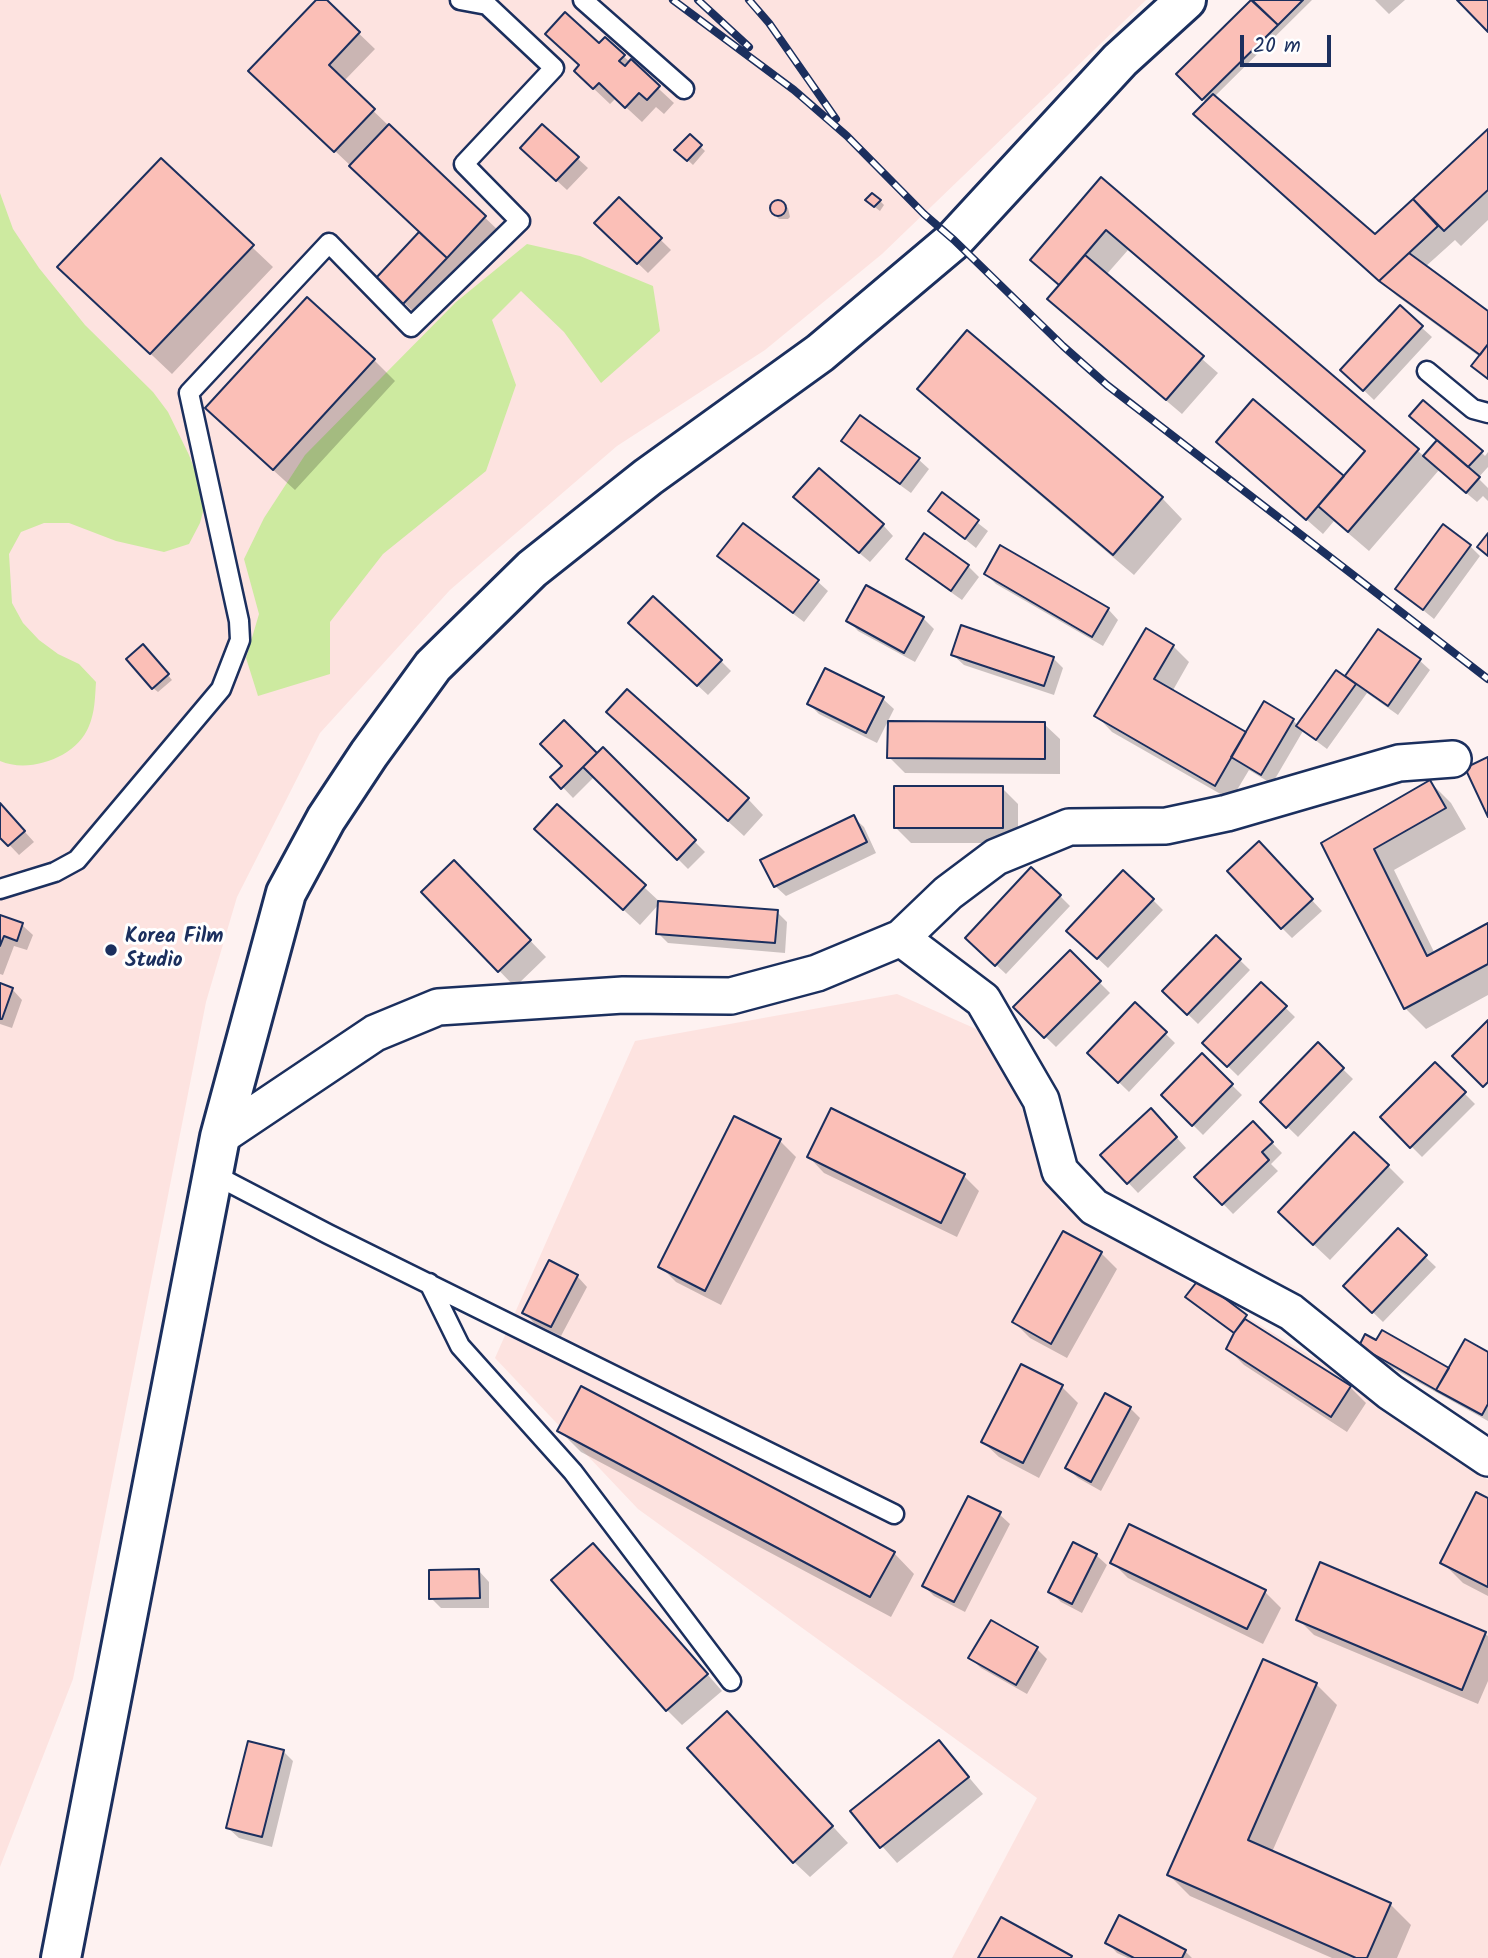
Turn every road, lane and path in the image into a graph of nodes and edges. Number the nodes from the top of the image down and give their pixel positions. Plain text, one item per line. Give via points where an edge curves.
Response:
1 (460, 0) edge
2 (583, 0) edge
3 (1186, 0) edge
4 (489, 2) edge
5 (684, 89) dead end
6 (1427, 371) dead end
7 (1488, 413) edge
8 (1453, 759) dead end
9 (0, 889) edge
10 (901, 938) junction
11 (220, 1137) junction
12 (212, 1174) junction
13 (429, 1283) junction
14 (1488, 1458) edge
15 (894, 1514) dead end
16 (731, 1681) dead end
17 (61, 1958) edge

1 - 4 lane
2 - 5 lane
3 - 11 street via 1120,60 954,240 821,353 648,477 532,569 433,666 326,819 286,893
4 - 9 lane via 554,68 464,164 520,221 411,327 328,243 190,393 240,621 240,640 221,689 77,860
6 - 7 lane via 1473,409
8 - 10 street via 1399,763 1167,826 1069,827 996,858 948,893
10 - 11 street via 817,973 731,996 623,995 438,1007 375,1033
10 - 14 street via 983,1000 1041,1100 1059,1171 1094,1207 1291,1312 1390,1392
11 - 12 street
12 - 13 lane
12 - 17 street
13 - 15 lane
13 - 16 lane via 460,1346 573,1472

